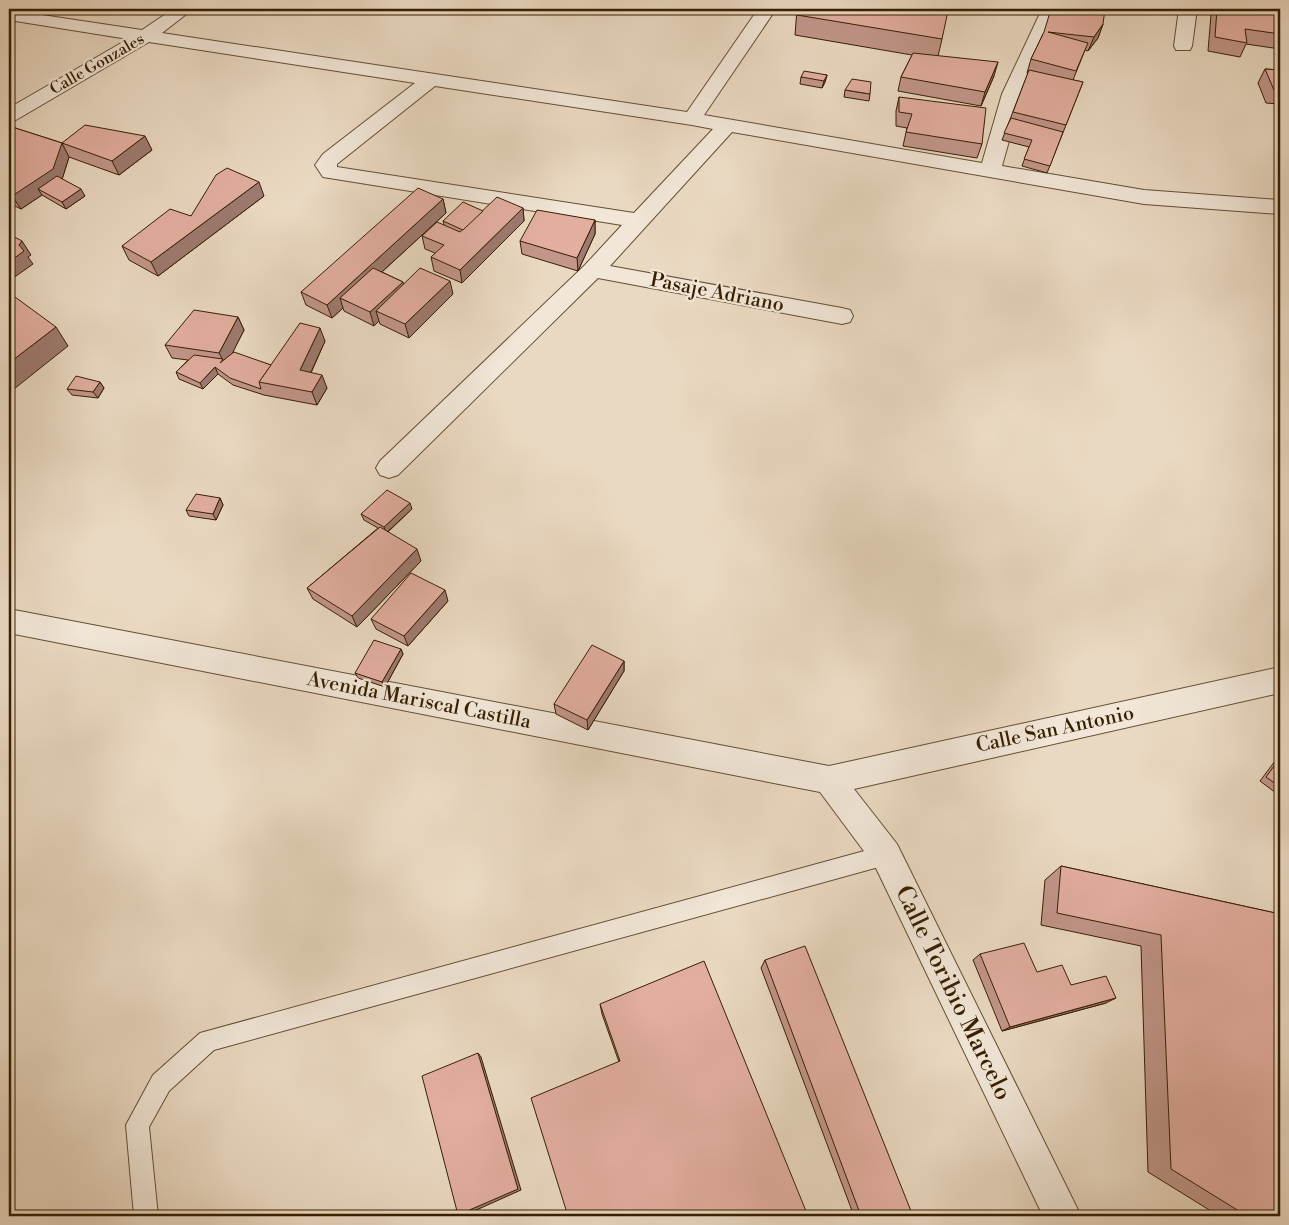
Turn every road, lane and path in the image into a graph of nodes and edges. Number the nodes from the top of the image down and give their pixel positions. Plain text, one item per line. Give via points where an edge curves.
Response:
1 (184, 9) edge
2 (767, 9) edge
3 (1051, 9) edge
4 (1188, 9) edge
5 (9, 15) edge
6 (147, 35) junction
7 (1183, 46) dead end
8 (431, 79) junction
9 (9, 116) edge
10 (692, 119) junction
11 (728, 126) junction
12 (990, 172) junction
13 (1280, 207) edge
14 (638, 222) junction
15 (593, 270) junction
16 (842, 316) dead end
17 (389, 468) dead end
18 (9, 621) edge
19 (1280, 680) edge
20 (829, 780) junction
21 (886, 856) junction
22 (146, 1216) edge
23 (1062, 1216) edge

1 - 6 street, Calle Gonzales
2 - 10 street
3 - 12 street via 1012,94
4 - 7 street
5 - 6 street
6 - 8 street
6 - 9 street, Calle Gonzales
8 - 10 street
8 - 14 street via 330,159 325,165 330,172
10 - 11 street
11 - 12 street
11 - 14 street
12 - 13 street via 1144,197
14 - 15 street
15 - 16 street, Pasaje Adriano
15 - 17 street
18 - 20 street, Avenida Mariscal Castilla
19 - 20 street, Calle San Antonio
20 - 21 street, Calle Toribio Marcelo
21 - 22 lane via 208,1041 161,1083 138,1125
21 - 23 street, Calle Toribio Marcelo

